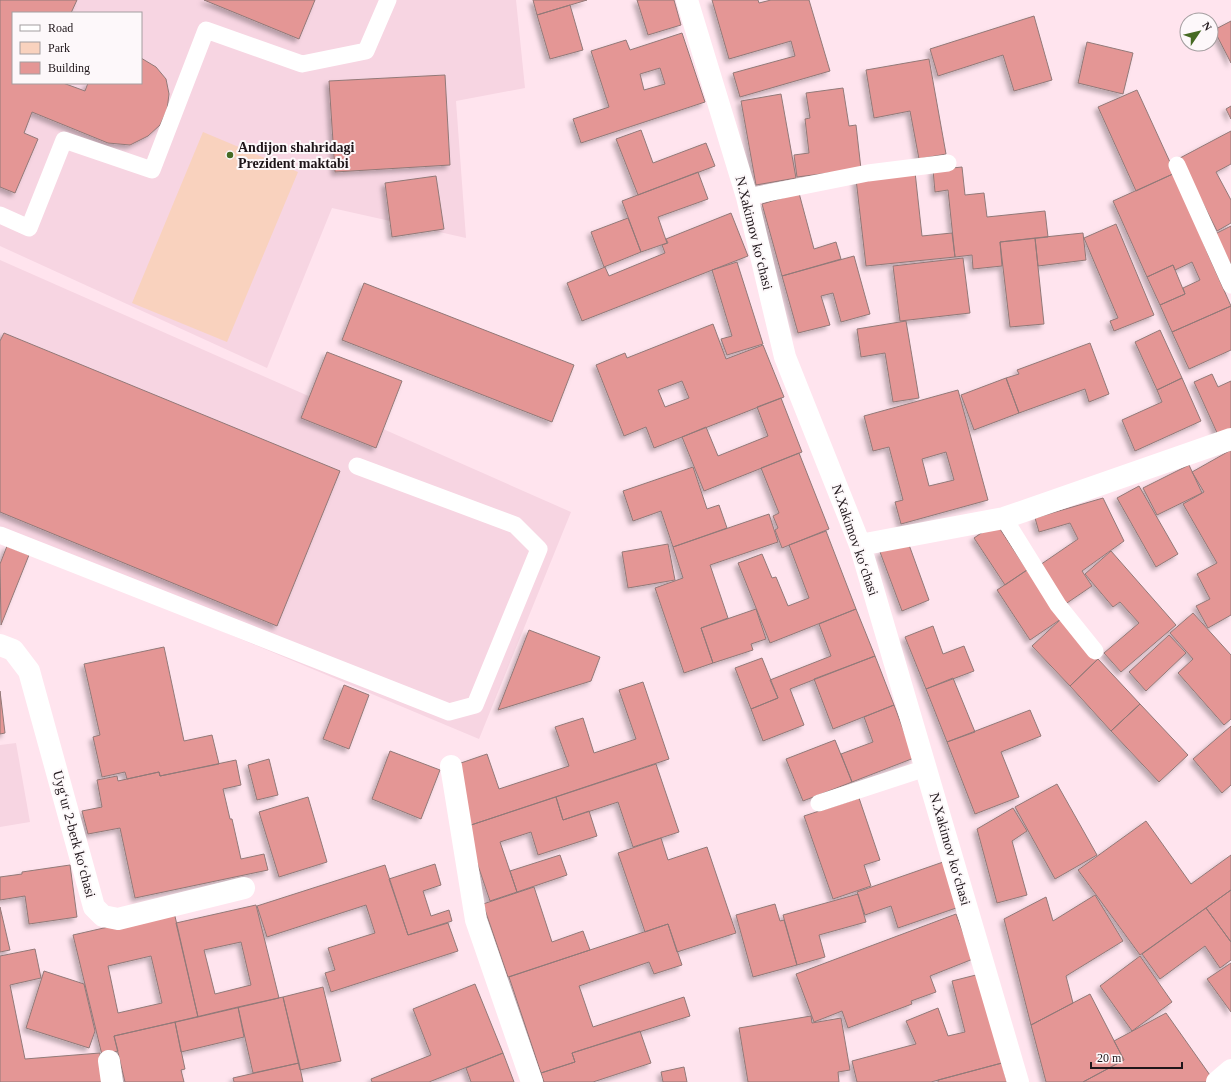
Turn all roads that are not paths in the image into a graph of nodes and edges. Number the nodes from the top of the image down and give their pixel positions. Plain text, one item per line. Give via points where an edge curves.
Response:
1 (388, 0) edge
2 (687, 0) edge
3 (948, 163) dead end
4 (1177, 165) dead end
5 (747, 197) junction
6 (0, 215) edge
7 (1231, 285) edge
8 (1231, 439) edge
9 (358, 466) dead end
10 (1004, 518) junction
11 (0, 535) edge
12 (860, 545) junction
13 (0, 645) edge
14 (1095, 651) dead end
15 (451, 766) dead end
16 (926, 768) junction
17 (819, 802) dead end
18 (244, 888) dead end
19 (1231, 1070) edge
20 (532, 1082) edge
21 (1018, 1082) edge
22 (1217, 1082) edge

1 - 6 lane via 366,51 302,64 206,30 152,170 64,140 29,228
2 - 5 street, N.Xakimov koʻchasi
3 - 5 lane via 868,173
4 - 7 lane
5 - 12 street, N.Xakimov koʻchasi via 785,357
8 - 10 street
9 - 11 lane via 516,526 539,549 475,705 449,712
10 - 12 street
10 - 14 lane via 1058,605
12 - 16 street, N.Xakimov koʻchasi
13 - 18 street, Uygʻur 2-berk koʻchasi via 13,650 29,672 94,907 103,916 118,919
15 - 20 street via 476,920
16 - 17 lane
16 - 21 street, N.Xakimov koʻchasi
19 - 22 street

